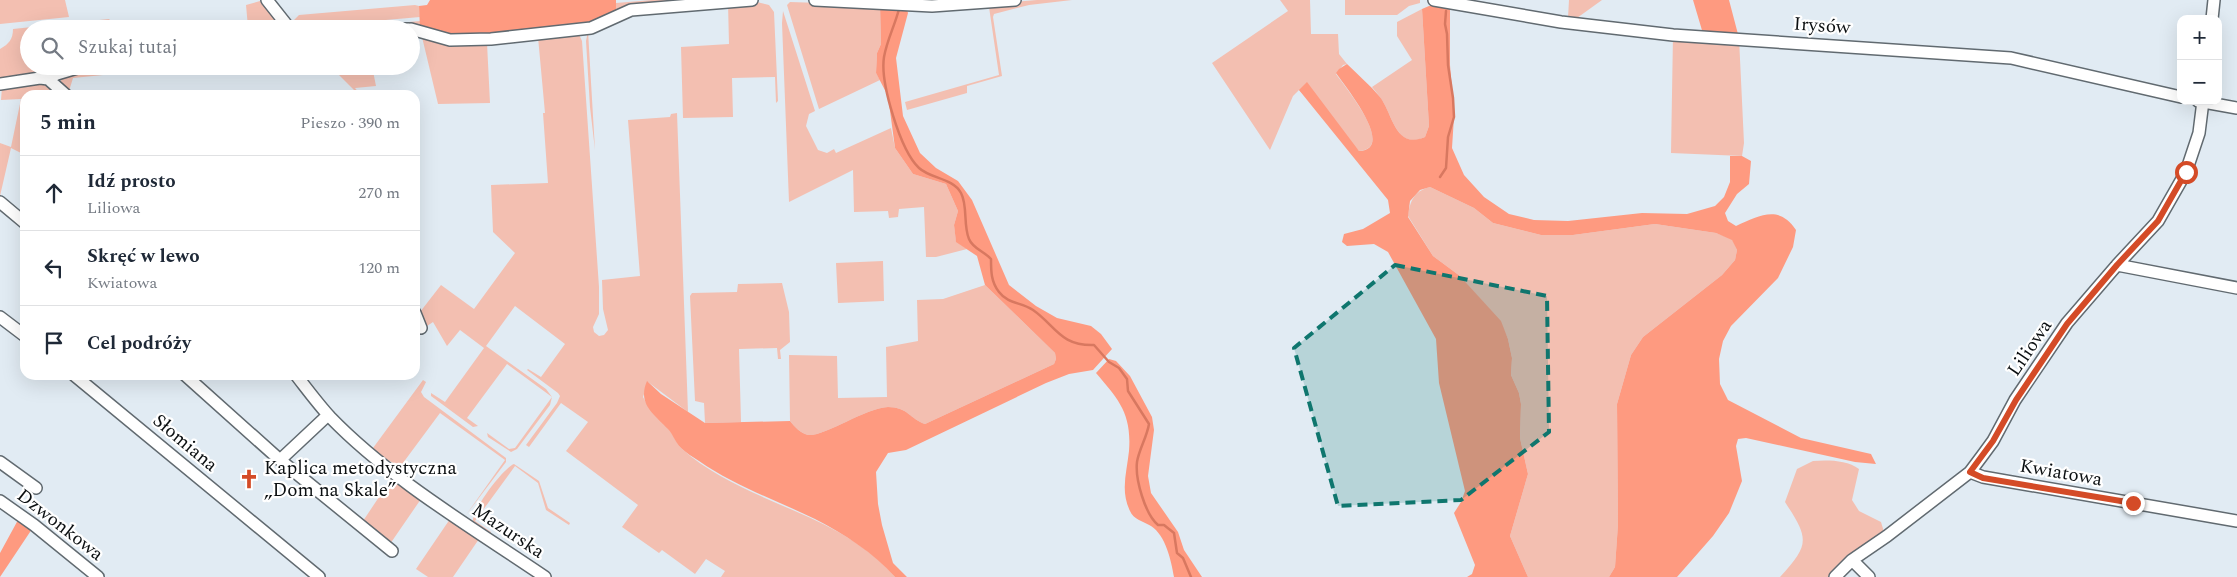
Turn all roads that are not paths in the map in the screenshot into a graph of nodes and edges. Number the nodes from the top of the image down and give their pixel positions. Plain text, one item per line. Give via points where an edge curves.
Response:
1 (267, 0) edge
2 (752, 0) edge
3 (815, 0) edge
4 (1015, 0) edge
5 (1434, 0) edge
6 (2214, 0) edge
7 (2212, 15) edge
8 (283, 20) edge
9 (420, 32) edge
10 (55, 75) edge
11 (48, 79) junction
12 (0, 84) edge
13 (60, 90) edge
14 (2177, 96) edge
15 (2201, 105) edge
16 (2219, 105) edge
17 (2237, 108) edge
18 (0, 202) edge
19 (20, 218) edge
20 (2117, 265) junction
21 (2237, 288) edge
22 (0, 317) edge
23 (20, 332) edge
24 (80, 380) edge
25 (191, 380) edge
26 (300, 380) edge
27 (328, 415) junction
28 (280, 460) junction
29 (0, 462) edge
30 (1970, 472) junction
31 (36, 488) dead end
32 (0, 501) edge
33 (2237, 521) edge
34 (392, 551) dead end
35 (1852, 560) junction
36 (98, 577) edge
37 (319, 577) edge
38 (545, 577) edge
39 (1835, 577) edge
40 (1869, 577) edge

1 - 8 street
2 - 9 street via 631,10 591,28 491,39 450,40
3 - 4 street via 944,5
5 - 14 street, Irysów via 1561,22 1673,35 2011,58
6 - 7 street
10 - 11 street
11 - 12 street
11 - 13 street
15 - 20 street, Liliowa via 2199,134 2186,172 2158,221
16 - 17 street
18 - 19 street
20 - 21 street
20 - 30 street, Liliowa via 2067,324
22 - 23 street
24 - 37 street, Słomiana
25 - 28 street
26 - 27 street, Mazurska
27 - 28 street
27 - 38 street, Mazurska via 396,474
28 - 34 street
29 - 31 street
30 - 33 street, Kwiatowa via 1983,478
30 - 35 street, Liliowa
32 - 36 street, Dzwonkowa
35 - 39 street, Liliowa
35 - 40 street

